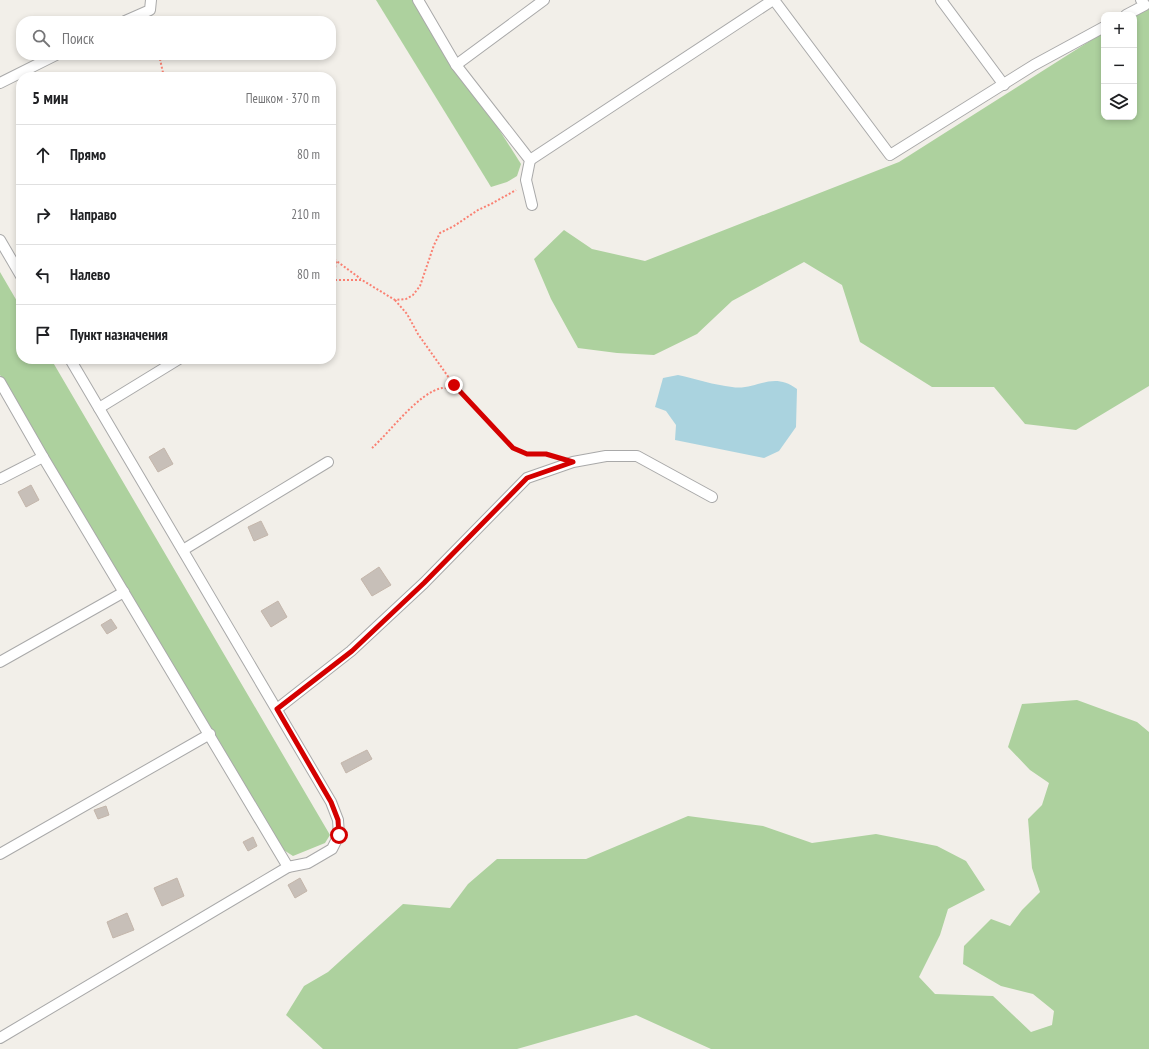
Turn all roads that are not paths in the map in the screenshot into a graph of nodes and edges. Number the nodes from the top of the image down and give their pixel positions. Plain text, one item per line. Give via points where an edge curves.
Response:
1 (151, 0) edge
2 (418, 0) edge
3 (544, 0) edge
4 (773, 0) edge
5 (941, 0) edge
6 (1145, 2) edge
7 (1130, 12) edge
8 (137, 16) edge
9 (1101, 29) edge
10 (46, 60) edge
11 (456, 65) junction
12 (22, 72) edge
13 (16, 75) edge
14 (0, 83) edge
15 (1004, 85) junction
16 (530, 160) junction
17 (532, 205) dead end
18 (0, 240) edge
19 (16, 264) edge
20 (73, 364) edge
21 (171, 364) edge
22 (0, 382) edge
23 (99, 408) junction
24 (43, 457) junction
25 (328, 462) dead end
26 (0, 480) edge
27 (712, 497) dead end
28 (184, 550) junction
29 (124, 592) junction
30 (0, 662) edge
31 (277, 709) junction
32 (210, 734) junction
33 (0, 854) edge
34 (288, 867) junction
35 (0, 1038) edge

1 - 8 street via 150,10
2 - 11 street
3 - 11 street
4 - 15 street via 890,155
4 - 16 street
5 - 15 street
6 - 7 street
9 - 15 street via 1034,65
10 - 12 street
11 - 16 street
13 - 14 street
16 - 17 street via 526,180
18 - 19 street
20 - 23 street
21 - 23 street
22 - 24 street
23 - 28 street
24 - 26 street
24 - 29 street
25 - 28 street
27 - 31 street via 637,456 606,456 573,462 527,478 424,583 352,651
28 - 31 street
29 - 30 street
29 - 32 street
31 - 34 street via 331,802 338,820 339,835 332,849 308,863
32 - 33 street
32 - 34 street
34 - 35 street

